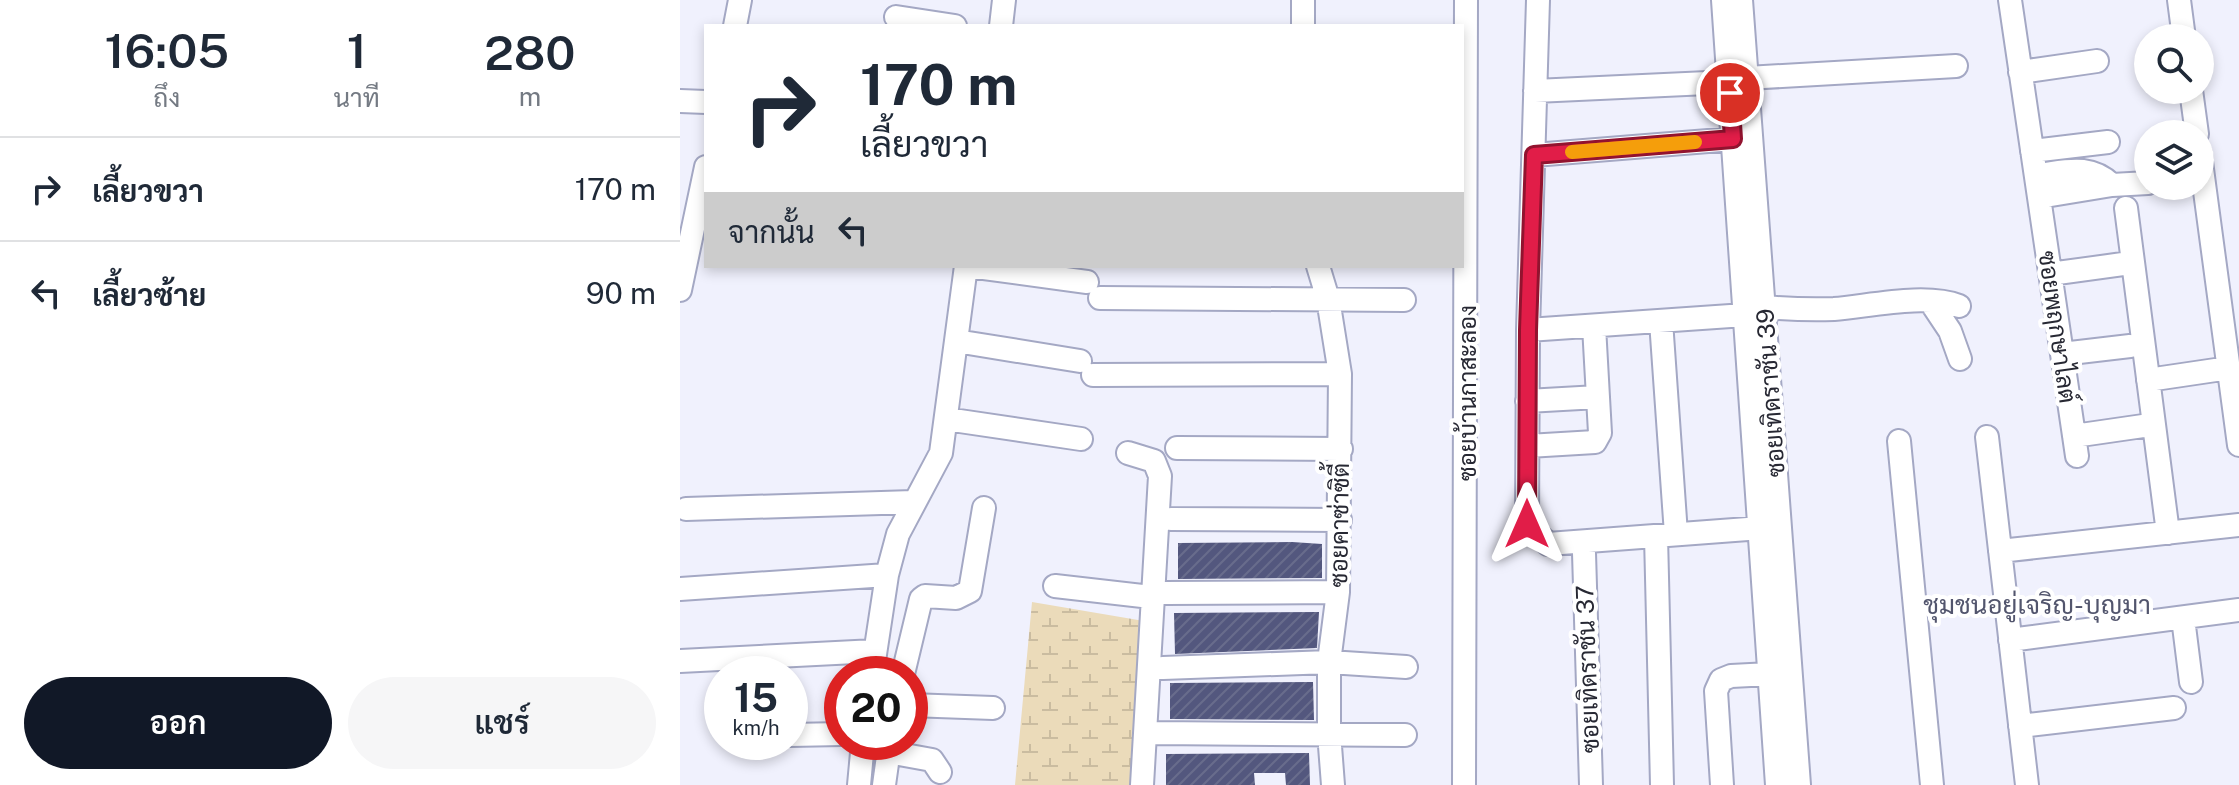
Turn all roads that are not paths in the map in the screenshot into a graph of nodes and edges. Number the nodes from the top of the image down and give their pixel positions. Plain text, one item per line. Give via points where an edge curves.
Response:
1 (740, 0) edge
2 (1004, 0) edge
3 (1303, 0) edge
4 (1466, 0) edge
5 (1538, 0) edge
6 (1723, 0) edge
7 (1741, 0) edge
8 (2010, 0) edge
9 (2179, 0) edge
10 (896, 17) dead end
11 (735, 24) edge
12 (942, 24) edge
13 (1001, 24) edge
14 (1303, 24) edge
15 (2182, 24) edge
16 (2097, 61) dead end
17 (1956, 66) dead end
18 (2020, 72) junction
19 (1738, 80) junction
20 (1535, 91) junction
21 (680, 101) edge
22 (704, 102) edge
23 (1733, 139) junction
24 (2108, 142) dead end
25 (2032, 151) junction
26 (1534, 155) junction
27 (704, 173) edge
28 (2134, 184) edge
29 (2037, 186) junction
30 (2205, 200) edge
31 (2126, 208) dead end
32 (686, 230) edge
33 (2123, 264) dead end
34 (968, 268) edge
35 (978, 268) edge
36 (1319, 268) edge
37 (2050, 274) junction
38 (680, 290) edge
39 (1328, 299) junction
40 (1404, 300) dead end
41 (1930, 301) junction
42 (1959, 306) dead end
43 (1755, 311) junction
44 (1661, 321) junction
45 (1594, 326) junction
46 (1528, 330) junction
47 (956, 341) junction
48 (2130, 346) dead end
49 (2062, 354) junction
50 (1960, 359) dead end
51 (1340, 374) junction
52 (2148, 380) junction
53 (2233, 381) edge
54 (1598, 397) junction
55 (1527, 401) junction
56 (946, 419) junction
57 (2143, 426) dead end
58 (1987, 437) dead end
59 (1081, 439) dead end
60 (1899, 441) dead end
61 (2239, 445) edge
62 (1528, 446) junction
63 (1177, 448) dead end
64 (1341, 449) junction
65 (1128, 453) dead end
66 (913, 502) junction
67 (984, 508) dead end
68 (686, 509) dead end
69 (1171, 519) dead end
70 (1340, 520) junction
71 (2239, 525) edge
72 (1761, 528) junction
73 (2168, 533) junction
74 (1666, 535) junction
75 (2000, 551) junction
76 (1584, 553) dead end
77 (887, 575) junction
78 (1055, 586) dead end
79 (680, 589) edge
80 (1338, 592) junction
81 (1158, 595) junction
82 (2239, 610) edge
83 (2183, 618) junction
84 (2010, 640) junction
85 (875, 651) junction
86 (874, 656) edge
87 (907, 656) edge
88 (680, 661) edge
89 (1329, 662) junction
90 (1406, 667) dead end
91 (1163, 668) dead end
92 (1770, 674) junction
93 (2191, 682) dead end
94 (928, 706) edge
95 (993, 708) dead end
96 (2174, 708) dead end
97 (2020, 726) junction
98 (1154, 733) dead end
99 (1329, 733) junction
100 (1405, 735) dead end
101 (928, 759) edge
102 (861, 760) edge
103 (887, 760) edge
104 (940, 772) dead end
105 (859, 785) edge
106 (884, 785) edge
107 (1142, 785) edge
108 (1333, 785) edge
109 (1464, 785) edge
110 (1591, 785) edge
111 (1662, 785) edge
112 (1722, 785) edge
113 (1777, 785) edge
114 (1799, 785) edge
115 (1932, 785) edge
116 (2027, 785) edge

1 - 11 street
2 - 13 street
3 - 14 street
4 - 109 street, ซอยบ้านกาสะลอง
5 - 20 street
6 - 19 street
7 - 19 street, ซอยเทิดราชัน 39
8 - 18 street, ซอยพฤกษาไลต์
9 - 15 street
10 - 12 street
16 - 18 street
17 - 19 street
18 - 25 street, ซอยพฤกษาไลต์
19 - 20 street
19 - 23 street
19 - 43 street, ซอยเทิดราชัน 39
20 - 26 street
21 - 22 street
23 - 26 street
23 - 43 street
24 - 25 street
25 - 29 street, ซอยพฤกษาไลต์
26 - 46 street
27 - 32 street
28 - 29 street
29 - 37 street, ซอยพฤกษาไลต์
30 - 53 street
31 - 52 street
32 - 38 street
33 - 37 street
34 - 47 street
35 - 39 street via 1093,290
36 - 39 street, ซอยคาซ่าซิตี้
37 - 49 street, ซอยพฤกษาไลต์
39 - 40 street
39 - 51 street, ซอยคาซ่าซิตี้
41 - 42 street
41 - 43 street
41 - 50 street
43 - 44 street
43 - 72 street
43 - 114 street, ซอยเทิดราชัน 39
44 - 45 street
44 - 74 street
45 - 46 street
45 - 54 street
46 - 55 street
47 - 51 street via 1086,368
47 - 56 street
48 - 49 street
49 - 57 street, ซอยพฤกษาไลต์ via 2076,446
51 - 64 street, ซอยคาซ่าซิตี้
52 - 53 street
52 - 73 street
53 - 61 street
54 - 55 street
54 - 62 street via 1600,433 1595,442
55 - 62 street
56 - 59 street
56 - 66 street via 941,453
58 - 75 street
60 - 115 street
62 - 74 street via 1527,524 1548,544
63 - 64 street
64 - 70 street, ซอยคาซ่าซิตี้
65 - 81 street via 1154,461 1160,476
66 - 68 street
66 - 77 street
67 - 87 street via 970,591 956,598 921,599
69 - 70 street
70 - 80 street, ซอยคาซ่าซิตี้
71 - 73 street
72 - 74 street
72 - 92 street
73 - 75 street
74 - 111 street
75 - 84 street
76 - 110 street, ซอยเทิดราชัน 37
77 - 79 street
77 - 85 street
78 - 81 street
80 - 81 street
80 - 89 street, ซอยคาซ่าซิตี้
81 - 107 street
82 - 83 street
83 - 84 street
83 - 93 street
84 - 97 street
85 - 86 street
85 - 88 street
89 - 90 street
89 - 91 street
89 - 99 street, ซอยคาซ่าซิตี้
92 - 112 street via 1731,676 1721,680 1716,691
92 - 113 street
94 - 95 street
96 - 97 street
97 - 116 street
98 - 99 street
99 - 100 street
99 - 108 street, ซอยคาซ่าซิตี้
101 - 104 street
102 - 105 street
103 - 106 street

